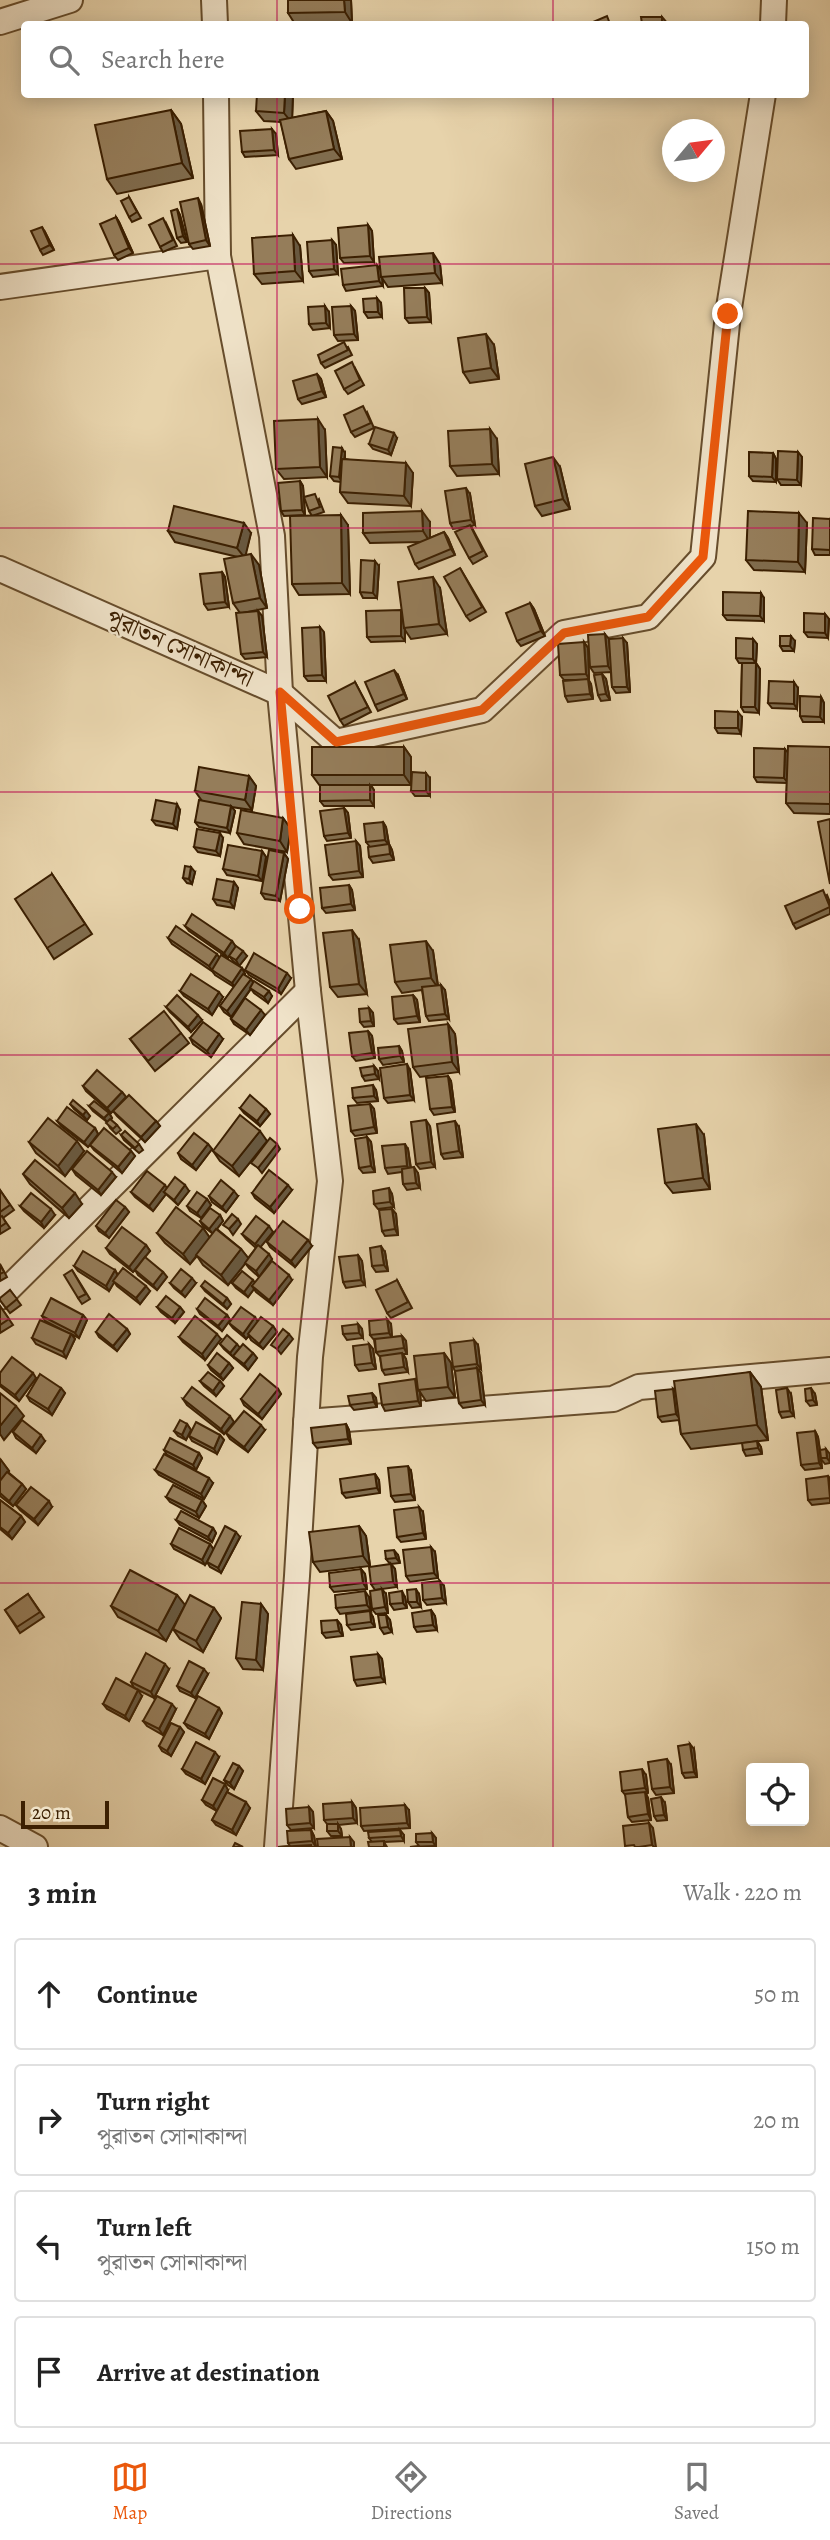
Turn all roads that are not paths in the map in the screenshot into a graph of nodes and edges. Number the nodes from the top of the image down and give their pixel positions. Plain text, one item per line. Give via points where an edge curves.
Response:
1 (69, 0) edge
2 (214, 0) edge
3 (774, 0) edge
4 (215, 21) edge
5 (773, 21) edge
6 (0, 22) edge
7 (216, 98) edge
8 (763, 98) edge
9 (218, 256) junction
10 (0, 287) edge
11 (0, 569) edge
12 (280, 692) junction
13 (308, 991) junction
14 (0, 1297) edge
15 (830, 1370) edge
16 (306, 1422) junction
17 (0, 1828) edge
18 (35, 1847) edge
19 (277, 1847) edge

1 - 6 street
2 - 4 street
3 - 5 street
7 - 9 street
8 - 12 street, পুরাতন সোনাকান্দা via 728,314 703,557 648,617 564,633 482,710 336,742
9 - 10 street
9 - 12 street via 272,536
11 - 12 street, পুরাতন সোনাকান্দা
12 - 13 street
13 - 14 street
13 - 16 street via 330,1181
15 - 16 street via 639,1387 613,1398
16 - 19 street
17 - 18 street

